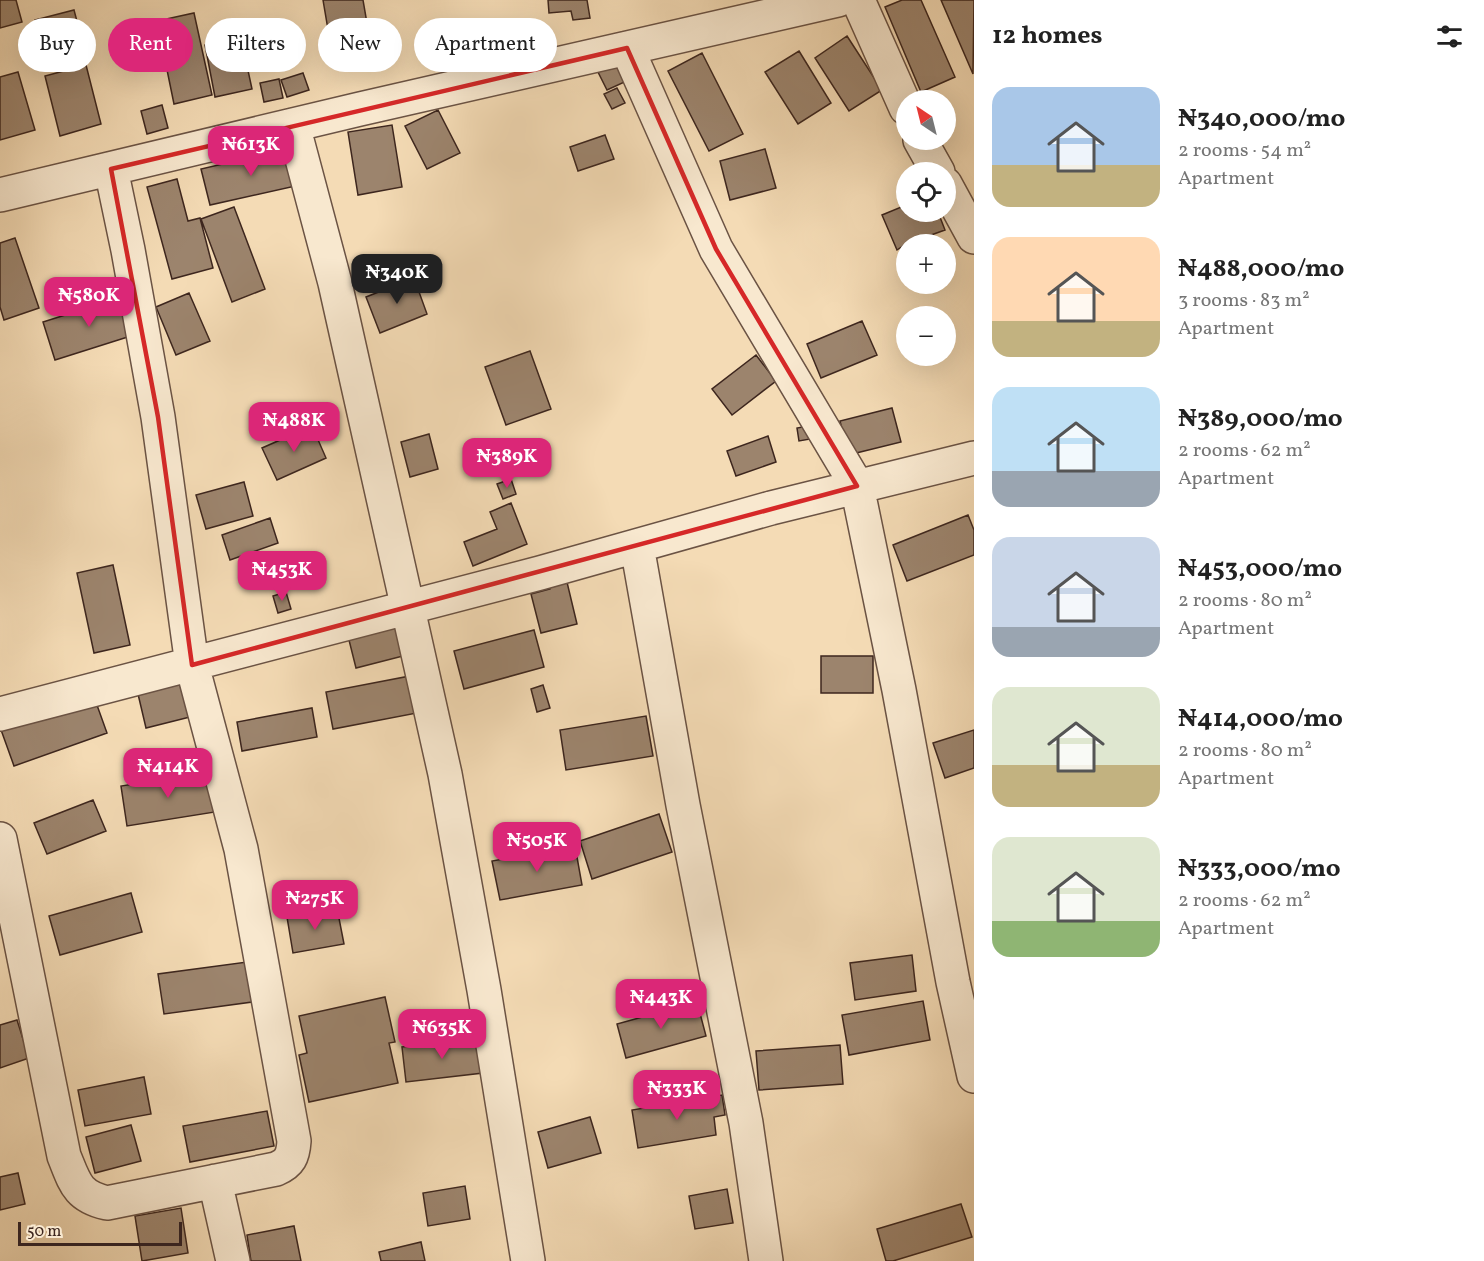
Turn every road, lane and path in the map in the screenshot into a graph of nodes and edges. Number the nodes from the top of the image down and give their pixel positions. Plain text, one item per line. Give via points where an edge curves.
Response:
1 (838, 0) edge
2 (858, 0) edge
3 (627, 48) junction
4 (898, 90) edge
5 (293, 125) junction
6 (111, 169) junction
7 (0, 195) edge
8 (956, 204) edge
9 (974, 237) edge
10 (974, 458) edge
11 (857, 486) junction
12 (637, 546) junction
13 (408, 608) junction
14 (192, 665) junction
15 (0, 714) edge
16 (0, 839) edge
17 (9, 930) edge
18 (974, 1076) edge
19 (215, 1181) junction
20 (233, 1261) edge
21 (528, 1261) edge
22 (766, 1261) edge

1 - 3 street
2 - 4 street
3 - 5 street
3 - 11 street via 716,249
5 - 6 street
5 - 13 street via 335,283
6 - 7 street
6 - 14 street via 158,417
8 - 9 street
10 - 11 street
11 - 12 street
11 - 18 street
12 - 13 street
12 - 22 street via 746,1123
13 - 14 street
13 - 21 street via 447,786
14 - 15 street
14 - 19 street via 241,849 294,1141 293,1155 286,1165
16 - 17 street
17 - 19 street via 64,1156 84,1194 107,1203
19 - 20 street

